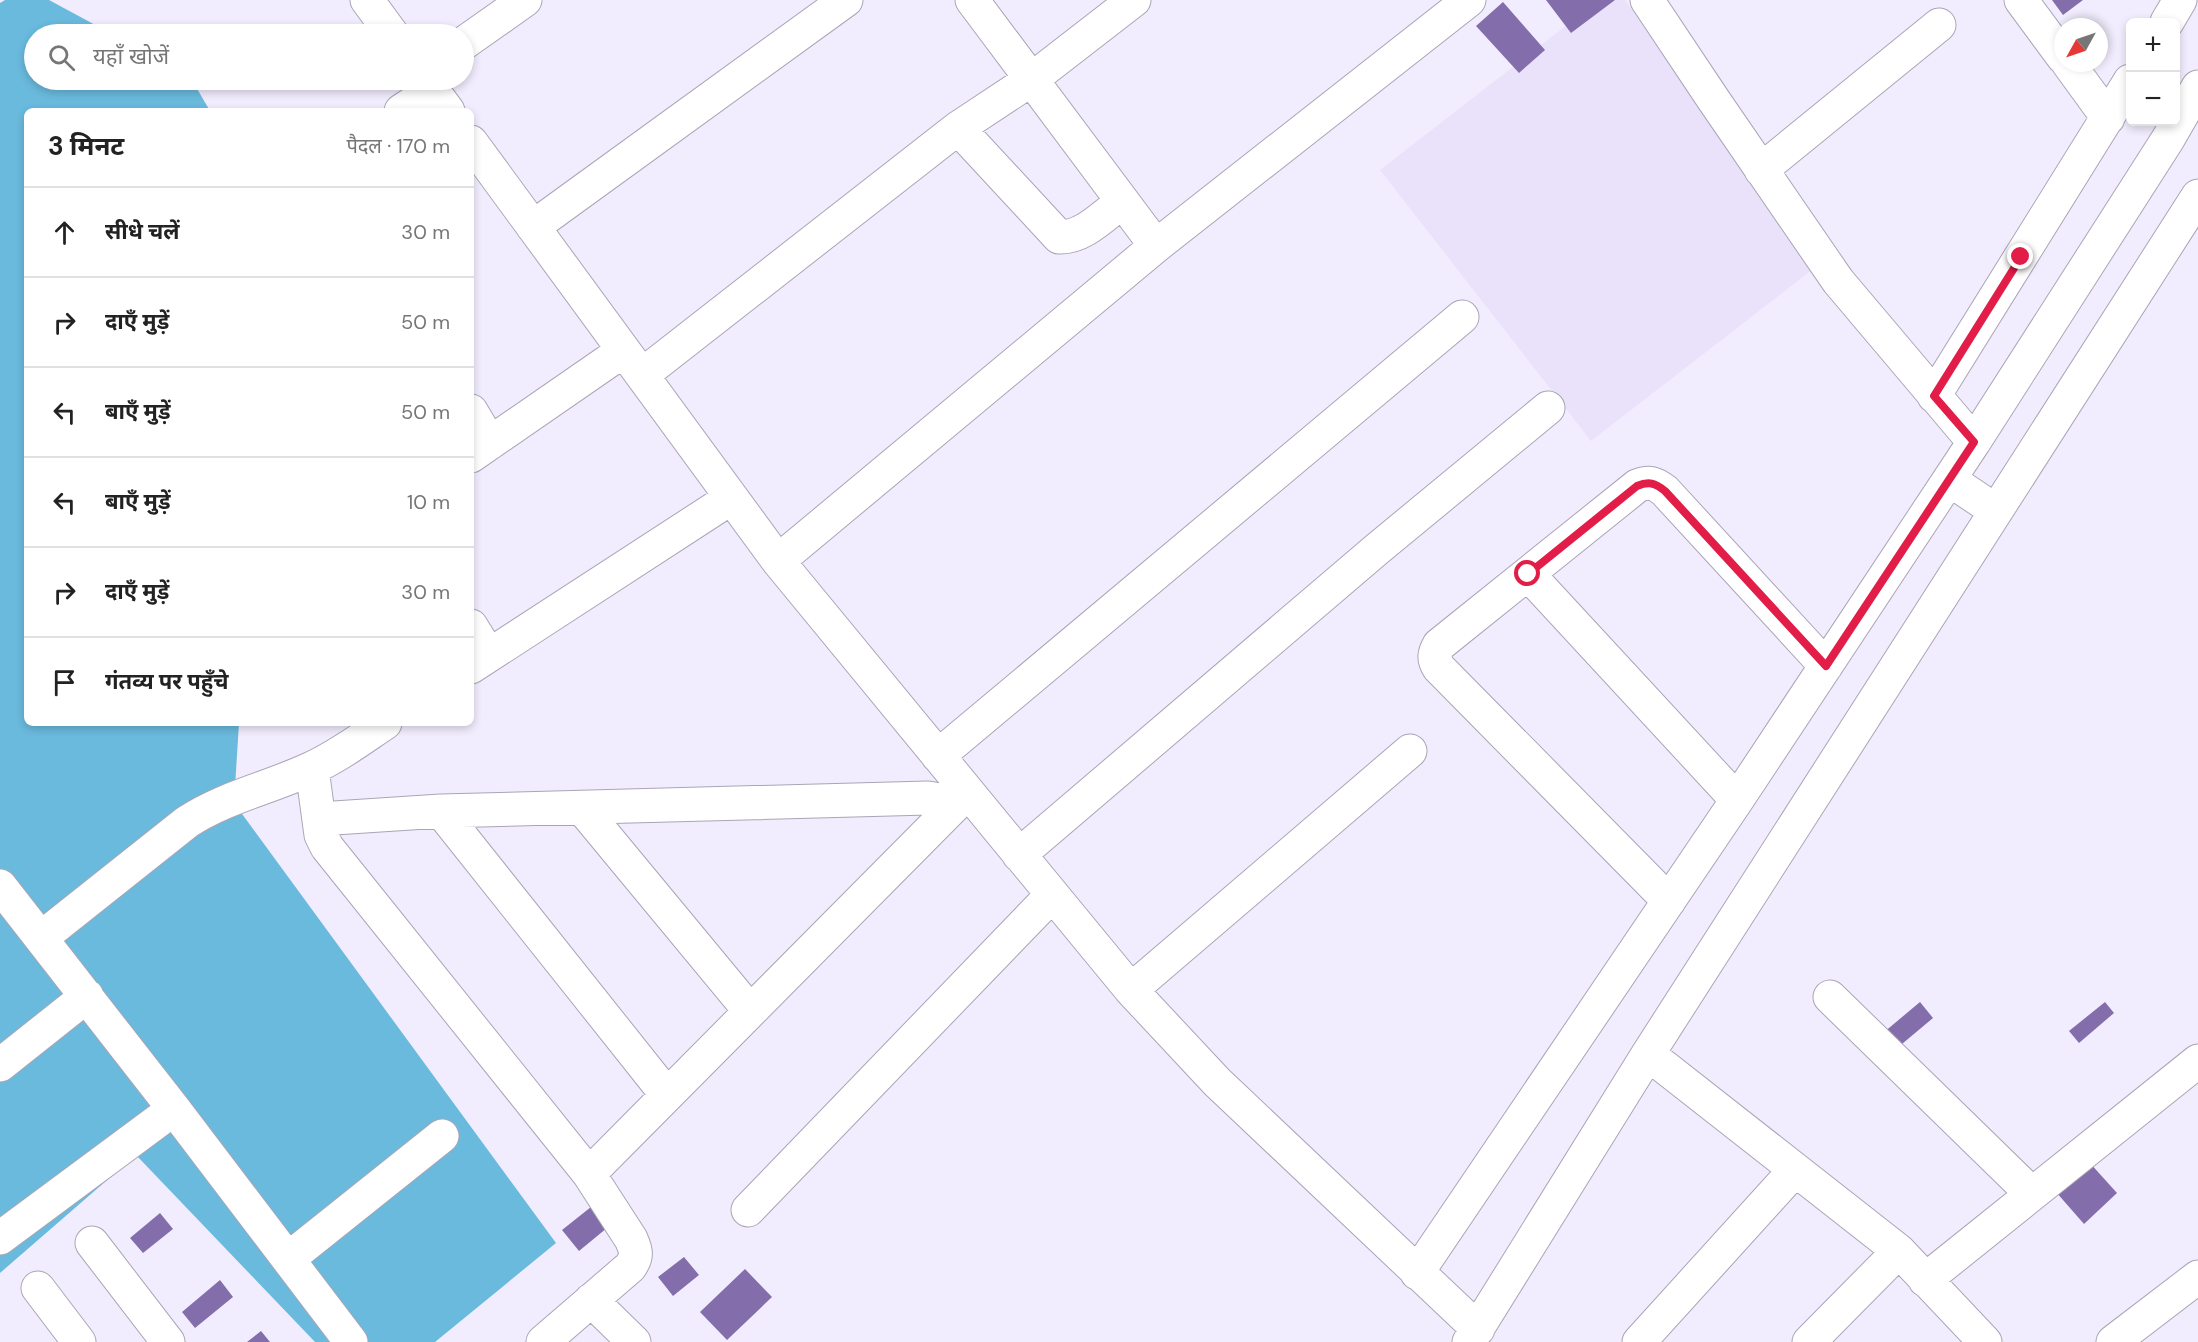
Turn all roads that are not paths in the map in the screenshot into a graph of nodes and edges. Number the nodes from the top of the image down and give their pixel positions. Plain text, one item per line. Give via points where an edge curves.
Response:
1 (367, 0) edge
2 (525, 0) edge
3 (846, 0) edge
4 (972, 0) edge
5 (1134, 0) edge
6 (1469, 0) edge
7 (2021, 0) edge
8 (2180, 0) edge
9 (1653, 2) edge
10 (2169, 18) edge
11 (385, 24) edge
12 (1939, 25) dead end
13 (474, 36) edge
14 (2054, 45) edge
15 (2075, 72) edge
16 (1032, 79) junction
17 (2198, 87) edge
18 (2126, 88) edge
19 (435, 93) edge
20 (407, 108) edge
21 (2108, 118) junction
22 (958, 128) junction
23 (474, 146) edge
24 (1761, 170) junction
25 (2198, 196) edge
26 (1122, 202) junction
27 (533, 226) junction
28 (1156, 246) junction
29 (1462, 317) dead end
30 (632, 363) junction
31 (1934, 396) junction
32 (1548, 408) dead end
33 (474, 423) edge
34 (1974, 442) junction
35 (481, 450) edge
36 (1971, 494) junction
37 (731, 498) junction
38 (777, 561) junction
39 (1528, 574) junction
40 (474, 638) edge
41 (480, 661) edge
42 (1826, 666) junction
43 (380, 726) edge
44 (1410, 751) dead end
45 (938, 756) junction
46 (312, 769) junction
47 (960, 800) junction
48 (1737, 800) junction
49 (582, 808) junction
50 (441, 811) junction
51 (319, 819) junction
52 (1019, 855) junction
53 (0, 886) edge
54 (1052, 895) junction
55 (1669, 901) junction
56 (41, 938) junction
57 (1131, 990) junction
58 (87, 996) junction
59 (1830, 997) dead end
60 (750, 1011) junction
61 (1648, 1054) junction
62 (2198, 1061) edge
63 (0, 1065) edge
64 (667, 1095) junction
65 (174, 1109) junction
66 (442, 1136) dead end
67 (1795, 1170) junction
68 (589, 1174) junction
69 (2032, 1194) junction
70 (748, 1210) dead end
71 (0, 1238) edge
72 (92, 1243) dead end
73 (1899, 1251) junction
74 (288, 1259) junction
75 (1417, 1273) junction
76 (2198, 1277) edge
77 (1925, 1280) junction
78 (38, 1288) dead end
79 (591, 1300) junction
80 (1473, 1335) edge
81 (1981, 1341) edge
82 (79, 1342) edge
83 (168, 1342) edge
84 (351, 1342) edge
85 (543, 1342) edge
86 (634, 1342) edge
87 (1639, 1342) edge
88 (1809, 1342) edge
89 (2113, 1342) edge

1 - 11 street
2 - 13 street
3 - 27 street
4 - 16 street
5 - 16 street
6 - 28 street
7 - 14 street
8 - 10 street
9 - 24 street
12 - 24 street
15 - 21 street
16 - 22 street
16 - 26 street
17 - 34 street
18 - 21 street
19 - 20 street
21 - 31 street
22 - 26 street via 1059,237 1070,238 1081,232
22 - 30 street
23 - 27 street
24 - 31 street via 1838,281
25 - 36 street
26 - 28 street
27 - 30 street
28 - 38 street
29 - 45 street
30 - 35 street
30 - 37 street
31 - 34 street
32 - 52 street
33 - 35 street
34 - 36 street
36 - 42 street
36 - 61 street
37 - 38 street
37 - 41 street
38 - 45 street
39 - 42 street via 1637,486 1656,484
39 - 48 street
39 - 55 street via 1439,645 1435,661
40 - 41 street
42 - 48 street
43 - 46 street
44 - 57 street
45 - 47 street
46 - 51 street
46 - 56 street via 204,811
47 - 49 street
47 - 52 street
47 - 60 street
48 - 55 street
49 - 50 street
49 - 60 street
50 - 51 street
50 - 64 street
51 - 68 street via 327,847
52 - 54 street
53 - 56 street
54 - 57 street
54 - 70 street
55 - 75 street
56 - 58 street
57 - 75 street via 1217,1082
58 - 63 street
58 - 65 street
59 - 69 street
60 - 64 street
61 - 67 street
61 - 80 street
62 - 69 street
64 - 68 street
65 - 71 street
65 - 74 street
66 - 74 street
67 - 73 street
67 - 87 street
68 - 79 street via 636,1250 636,1259 630,1266
69 - 77 street
72 - 83 street
73 - 77 street
73 - 88 street
74 - 84 street
75 - 80 street
76 - 89 street
77 - 81 street
78 - 82 street
79 - 85 street
79 - 86 street

